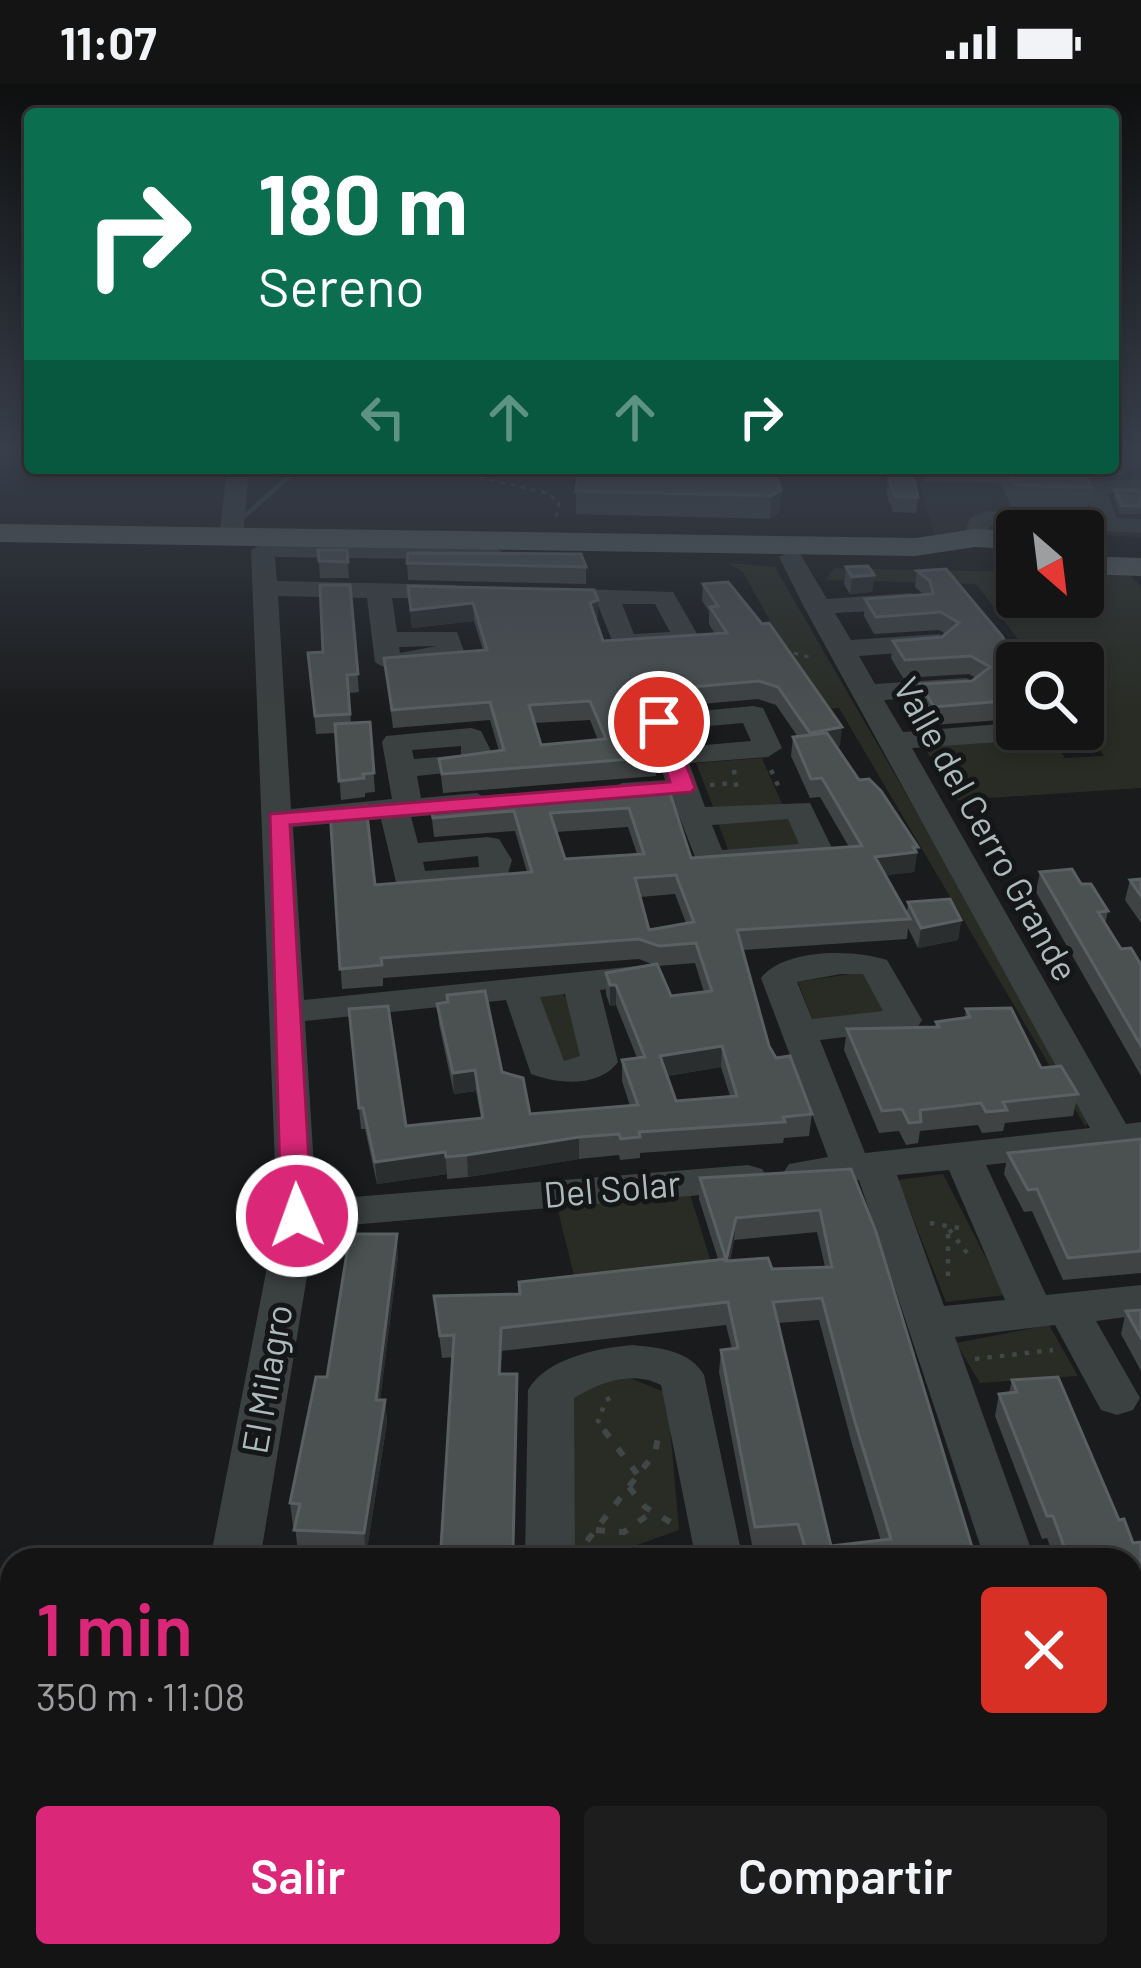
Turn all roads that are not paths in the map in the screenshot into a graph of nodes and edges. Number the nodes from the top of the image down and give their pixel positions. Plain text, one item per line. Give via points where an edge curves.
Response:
1 (184, 541) edge
2 (247, 541) edge
3 (404, 541) junction
4 (977, 541) edge
5 (1114, 541) edge
6 (247, 544) junction
7 (996, 546) edge
8 (977, 549) junction
9 (491, 553) junction
10 (996, 554) edge
11 (791, 557) junction
12 (1141, 567) edge
13 (266, 588) junction
14 (379, 591) junction
15 (607, 596) dead end
16 (911, 601) edge
17 (817, 607) junction
18 (386, 640) dead end
19 (939, 642) edge
20 (826, 654) junction
21 (969, 686) edge
22 (865, 693) junction
23 (996, 733) edge
24 (893, 741) junction
25 (765, 757) road end
26 (401, 769) dead end
27 (592, 794) edge
28 (500, 801) edge
29 (689, 802) junction
30 (401, 808) junction
31 (278, 819) junction
32 (406, 854) dead end
33 (647, 975) edge
34 (580, 982) junction
35 (520, 990) junction
36 (289, 1012) junction
37 (800, 1031) junction
38 (1128, 1137) edge
39 (970, 1172) junction
40 (869, 1174) junction
41 (297, 1216) junction
42 (1141, 1300) edge
43 (1062, 1322) junction
44 (939, 1336) junction
45 (1118, 1398) dead end
46 (237, 1548) edge
47 (567, 1548) edge
48 (712, 1548) edge
49 (1006, 1548) edge

1 - 6 main road
2 - 6 street, El Milagro
3 - 6 main road
3 - 8 main road
3 - 9 main road
4 - 8 street
5 - 12 main road
6 - 9 street
6 - 13 street, El Milagro
7 - 8 main road
8 - 10 main road
8 - 11 main road
9 - 11 main road
11 - 17 street, Valle del Cerro Grande
13 - 14 street
13 - 31 street, El Milagro
14 - 15 street
14 - 18 street
16 - 17 street
17 - 20 street, Valle del Cerro Grande
19 - 20 street
20 - 22 street, Valle del Cerro Grande
21 - 22 street
22 - 24 street, Valle del Cerro Grande
23 - 24 street
24 - 38 street, Valle del Cerro Grande
25 - 29 street via 673,756
26 - 30 street
27 - 29 street
28 - 30 street
29 - 29 street via 710,860 818,852 799,809
30 - 31 street
30 - 32 street
31 - 36 street, El Milagro
33 - 34 street
34 - 35 street
34 - 35 street via 601,1058 563,1073 544,1066
35 - 36 street
36 - 41 street, El Milagro
37 - 37 street via 916,1022 874,967 793,970 778,978
37 - 40 street
38 - 39 street, Del Solar
39 - 40 street, Del Solar
39 - 43 street
40 - 41 street, Del Solar
40 - 44 street
41 - 46 street, El Milagro
42 - 43 street
43 - 44 street
43 - 45 street
44 - 49 street
47 - 48 street via 551,1390 578,1372 624,1360 665,1364 682,1375

